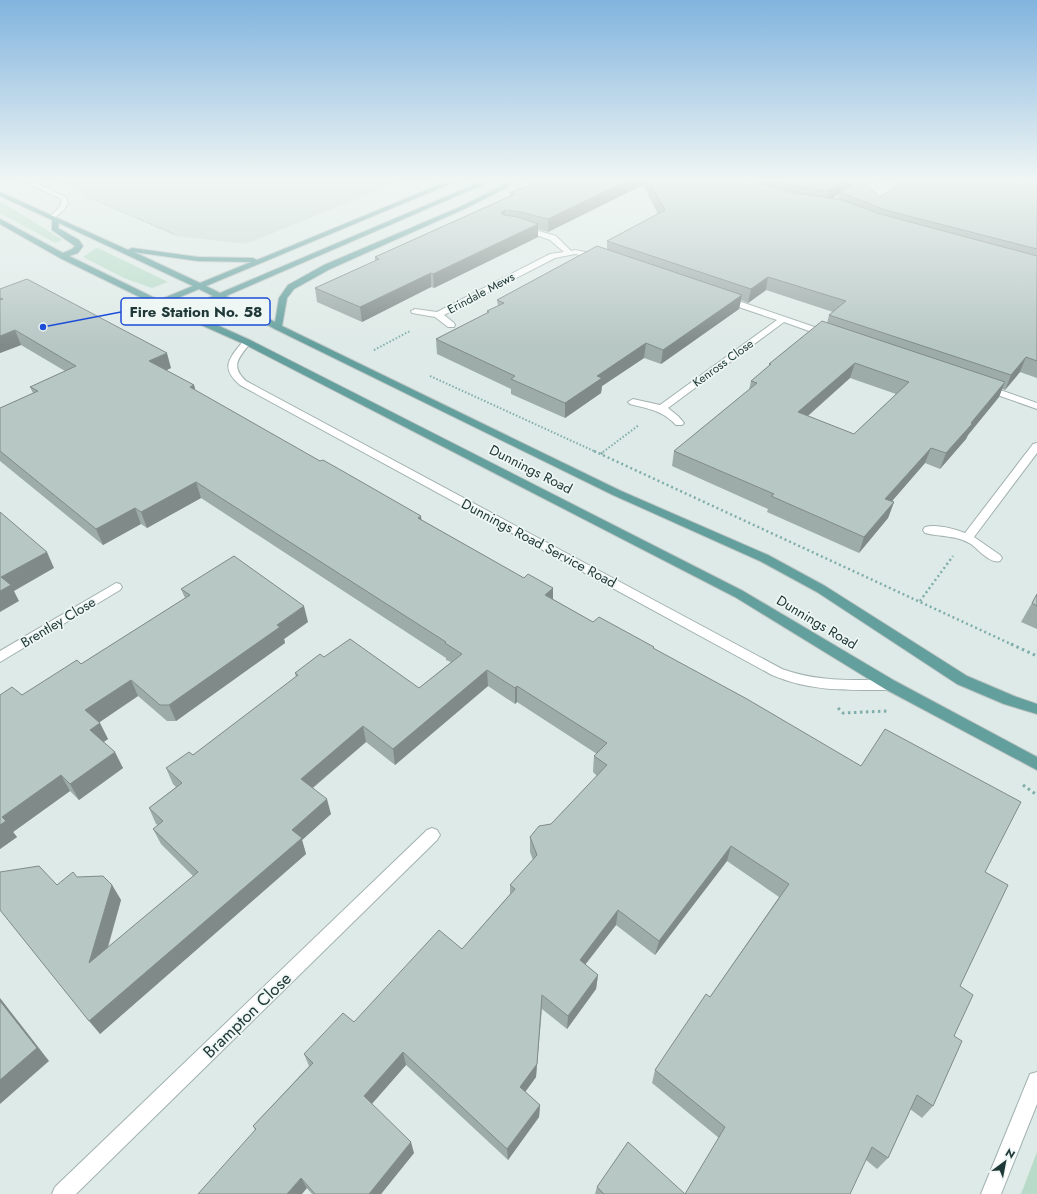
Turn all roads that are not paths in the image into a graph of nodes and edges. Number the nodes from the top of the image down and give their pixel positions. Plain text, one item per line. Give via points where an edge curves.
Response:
1 (23, 234) edge
2 (62, 234) edge
3 (88, 234) edge
4 (324, 234) edge
5 (364, 234) edge
6 (403, 234) edge
7 (538, 234) edge
8 (119, 248) junction
9 (568, 252) junction
10 (63, 256) junction
11 (260, 260) junction
12 (613, 261) edge
13 (199, 286) junction
14 (218, 296) junction
15 (717, 296) edge
16 (159, 303) junction
17 (415, 311) dead end
18 (180, 313) junction
19 (438, 315) junction
20 (783, 319) junction
21 (452, 325) dead end
22 (278, 328) junction
23 (836, 337) edge
24 (247, 342) junction
25 (977, 385) edge
26 (633, 402) dead end
27 (1037, 406) edge
28 (662, 408) junction
29 (679, 423) dead end
30 (1037, 446) edge
31 (929, 530) dead end
32 (968, 537) junction
33 (996, 558) dead end
34 (116, 588) dead end
35 (0, 657) edge
36 (890, 685) junction
37 (1037, 709) edge
38 (1037, 764) edge
39 (432, 835) dead end
40 (1037, 1081) edge
41 (62, 1194) edge
42 (991, 1194) edge

1 - 10 main road, Dunnings Road
2 - 10 main road via 79,246 75,251
3 - 8 main road, Dunnings Road
4 - 11 main road
5 - 14 main road
6 - 22 main road via 327,267 291,287 283,298
7 - 9 street via 553,238
8 - 11 main road via 198,259
8 - 13 main road, Dunnings Road
9 - 12 street via 582,252
9 - 19 street, Erindale Mews via 548,258
10 - 16 main road, Dunnings Road
11 - 13 main road
13 - 14 main road, Dunnings Road
13 - 16 main road
14 - 18 main road
14 - 22 main road, Dunnings Road
15 - 20 street
16 - 18 main road, Dunnings Road
17 - 19 street, Erindale Mews
18 - 24 main road, Dunnings Road
19 - 21 street, Erindale Mews
20 - 23 street
20 - 28 street, Kenross Close
22 - 37 main road, Dunnings Road via 617,493 764,558 827,593 962,680
24 - 36 main road, Dunnings Road via 739,594
24 - 36 street, Dunnings Road Service Road via 236,356 232,368 234,375 243,383 777,672 818,685
25 - 27 street
26 - 28 street
28 - 29 street
30 - 32 street
31 - 32 street via 954,532
32 - 33 street
34 - 35 street, Brentley Close
36 - 38 main road, Dunnings Road
39 - 41 street, Brampton Close
40 - 42 street

